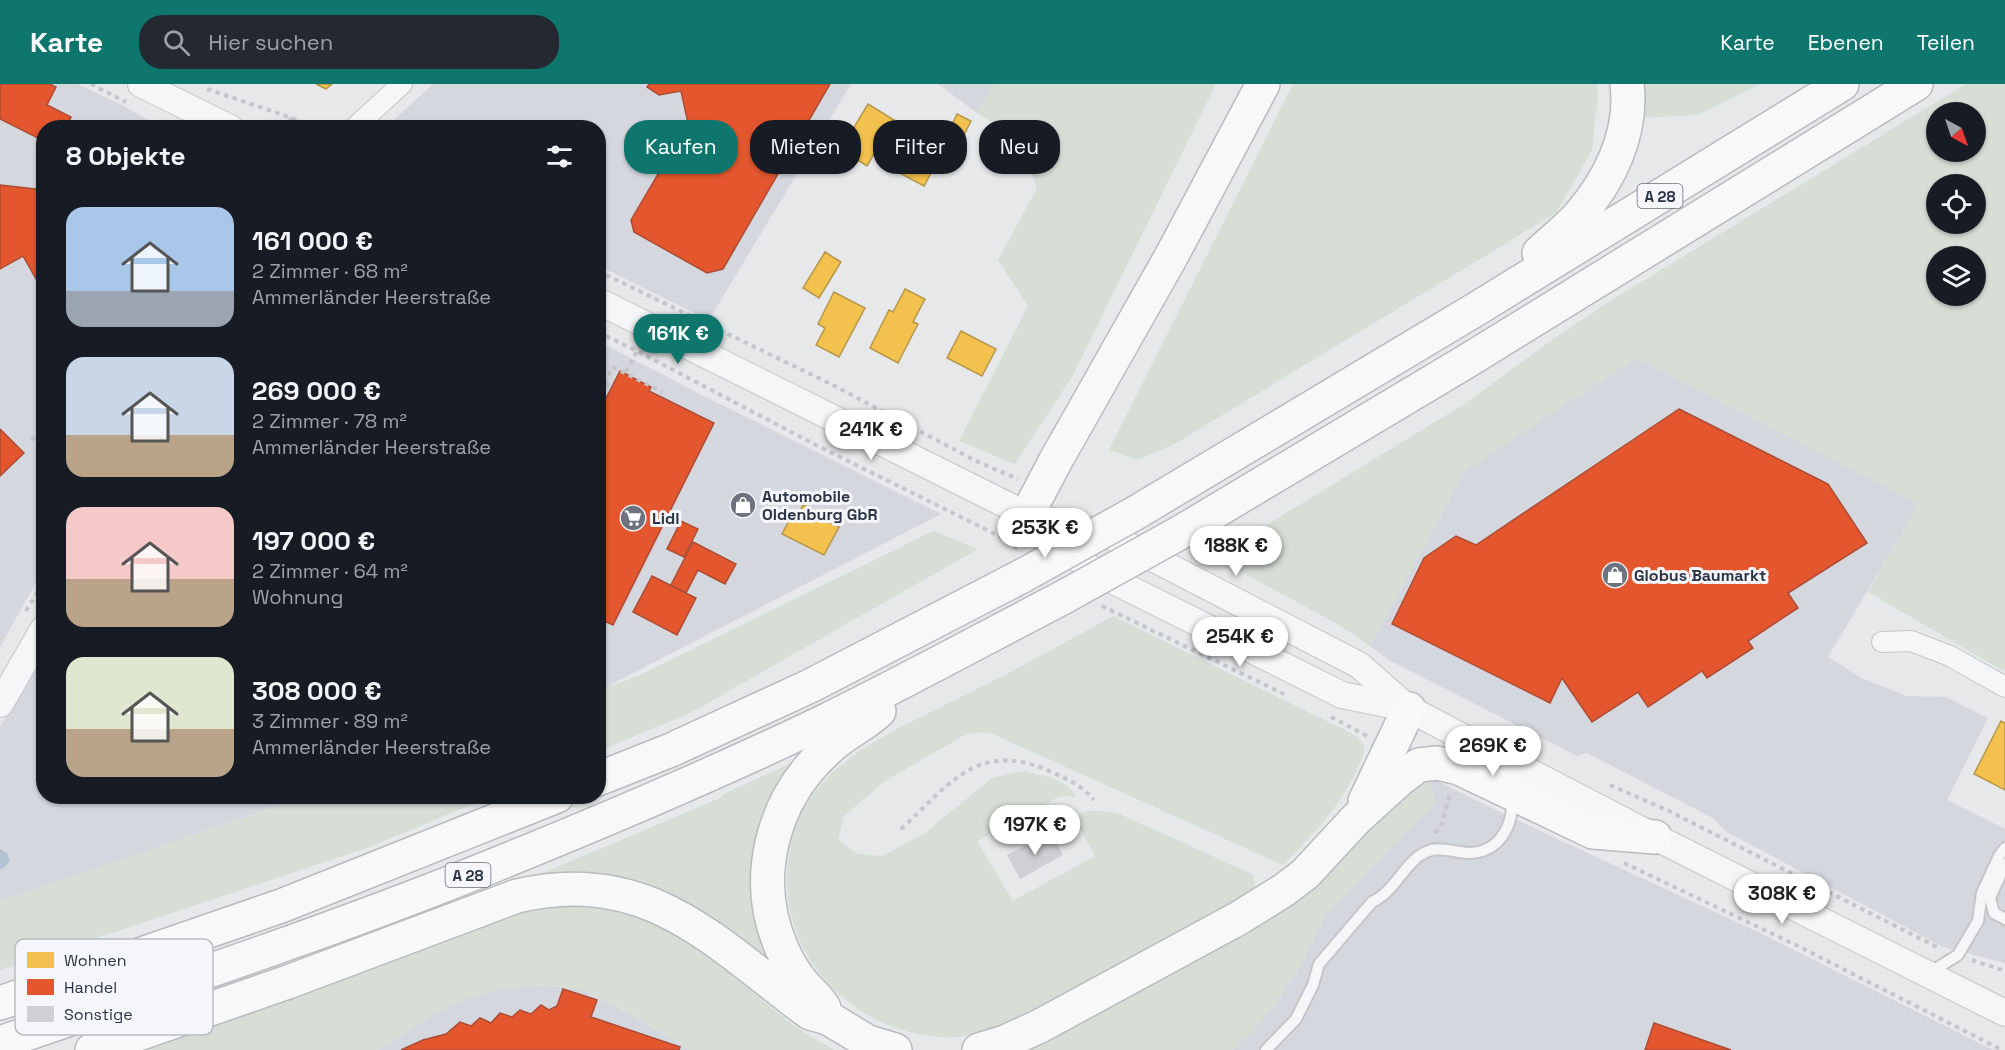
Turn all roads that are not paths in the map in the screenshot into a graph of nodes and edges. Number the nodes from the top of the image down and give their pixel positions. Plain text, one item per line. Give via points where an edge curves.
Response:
1 (141, 84) edge
2 (402, 84) edge
3 (1263, 84) edge
4 (1627, 84) edge
5 (1842, 84) edge
6 (1916, 84) edge
7 (214, 120) edge
8 (363, 120) edge
9 (606, 305) edge
10 (1478, 308) junction
11 (1033, 502) junction
12 (36, 642) edge
13 (1882, 642) dead end
14 (922, 672) junction
15 (2005, 687) edge
16 (0, 704) edge
17 (1409, 709) junction
18 (606, 776) edge
19 (1512, 794) junction
20 (537, 804) edge
21 (1356, 819) junction
22 (1655, 837) junction
23 (2005, 848) edge
24 (2005, 864) edge
25 (2005, 919) edge
26 (185, 939) edge
27 (213, 969) edge
28 (1929, 973) junction
29 (15, 998) edge
30 (0, 1003) edge
31 (213, 1008) edge
32 (2005, 1013) edge
33 (828, 1018) junction
34 (23, 1035) edge
35 (135, 1035) edge
36 (0, 1043) edge
37 (92, 1050) edge
38 (895, 1050) edge
39 (979, 1050) edge
40 (1266, 1050) edge

1 - 7 street
2 - 8 street
3 - 11 highway
4 - 10 highway via 1629,102 1623,139 1605,180 1576,219
5 - 10 highway, A 28
6 - 14 highway, A 28, bridge via 1077,599
9 - 11 street
10 - 18 highway, A 28, bridge via 1137,512 1024,566 810,686
11 - 17 street via 1106,534 1359,665
11 - 17 street via 1092,570 1342,695
12 - 16 street
13 - 15 street via 1911,641 1950,656
14 - 27 highway, A 28 via 704,777 511,859
14 - 33 highway via 813,763 781,813 771,845 768,895 777,937 789,963 822,1003
17 - 21 highway
17 - 22 street
19 - 21 highway via 1459,768 1437,762 1419,765 1400,778
19 - 22 highway via 1593,832
19 - 40 lane via 1512,818 1499,842 1489,849 1469,853 1427,851 1383,897 1372,902 1319,964 1296,1019
20 - 26 highway, A 28 via 281,906
21 - 39 highway via 1305,874 1239,918 1040,1026
22 - 28 street
23 - 28 lane via 1982,893 1978,921 1958,955
24 - 25 lane via 1990,898 1994,913
28 - 32 street
29 - 30 highway, A 28
31 - 33 highway via 517,896 553,888 605,891 655,905 700,929 810,1013
33 - 38 highway via 868,1042
34 - 36 highway, A 28
35 - 37 highway

